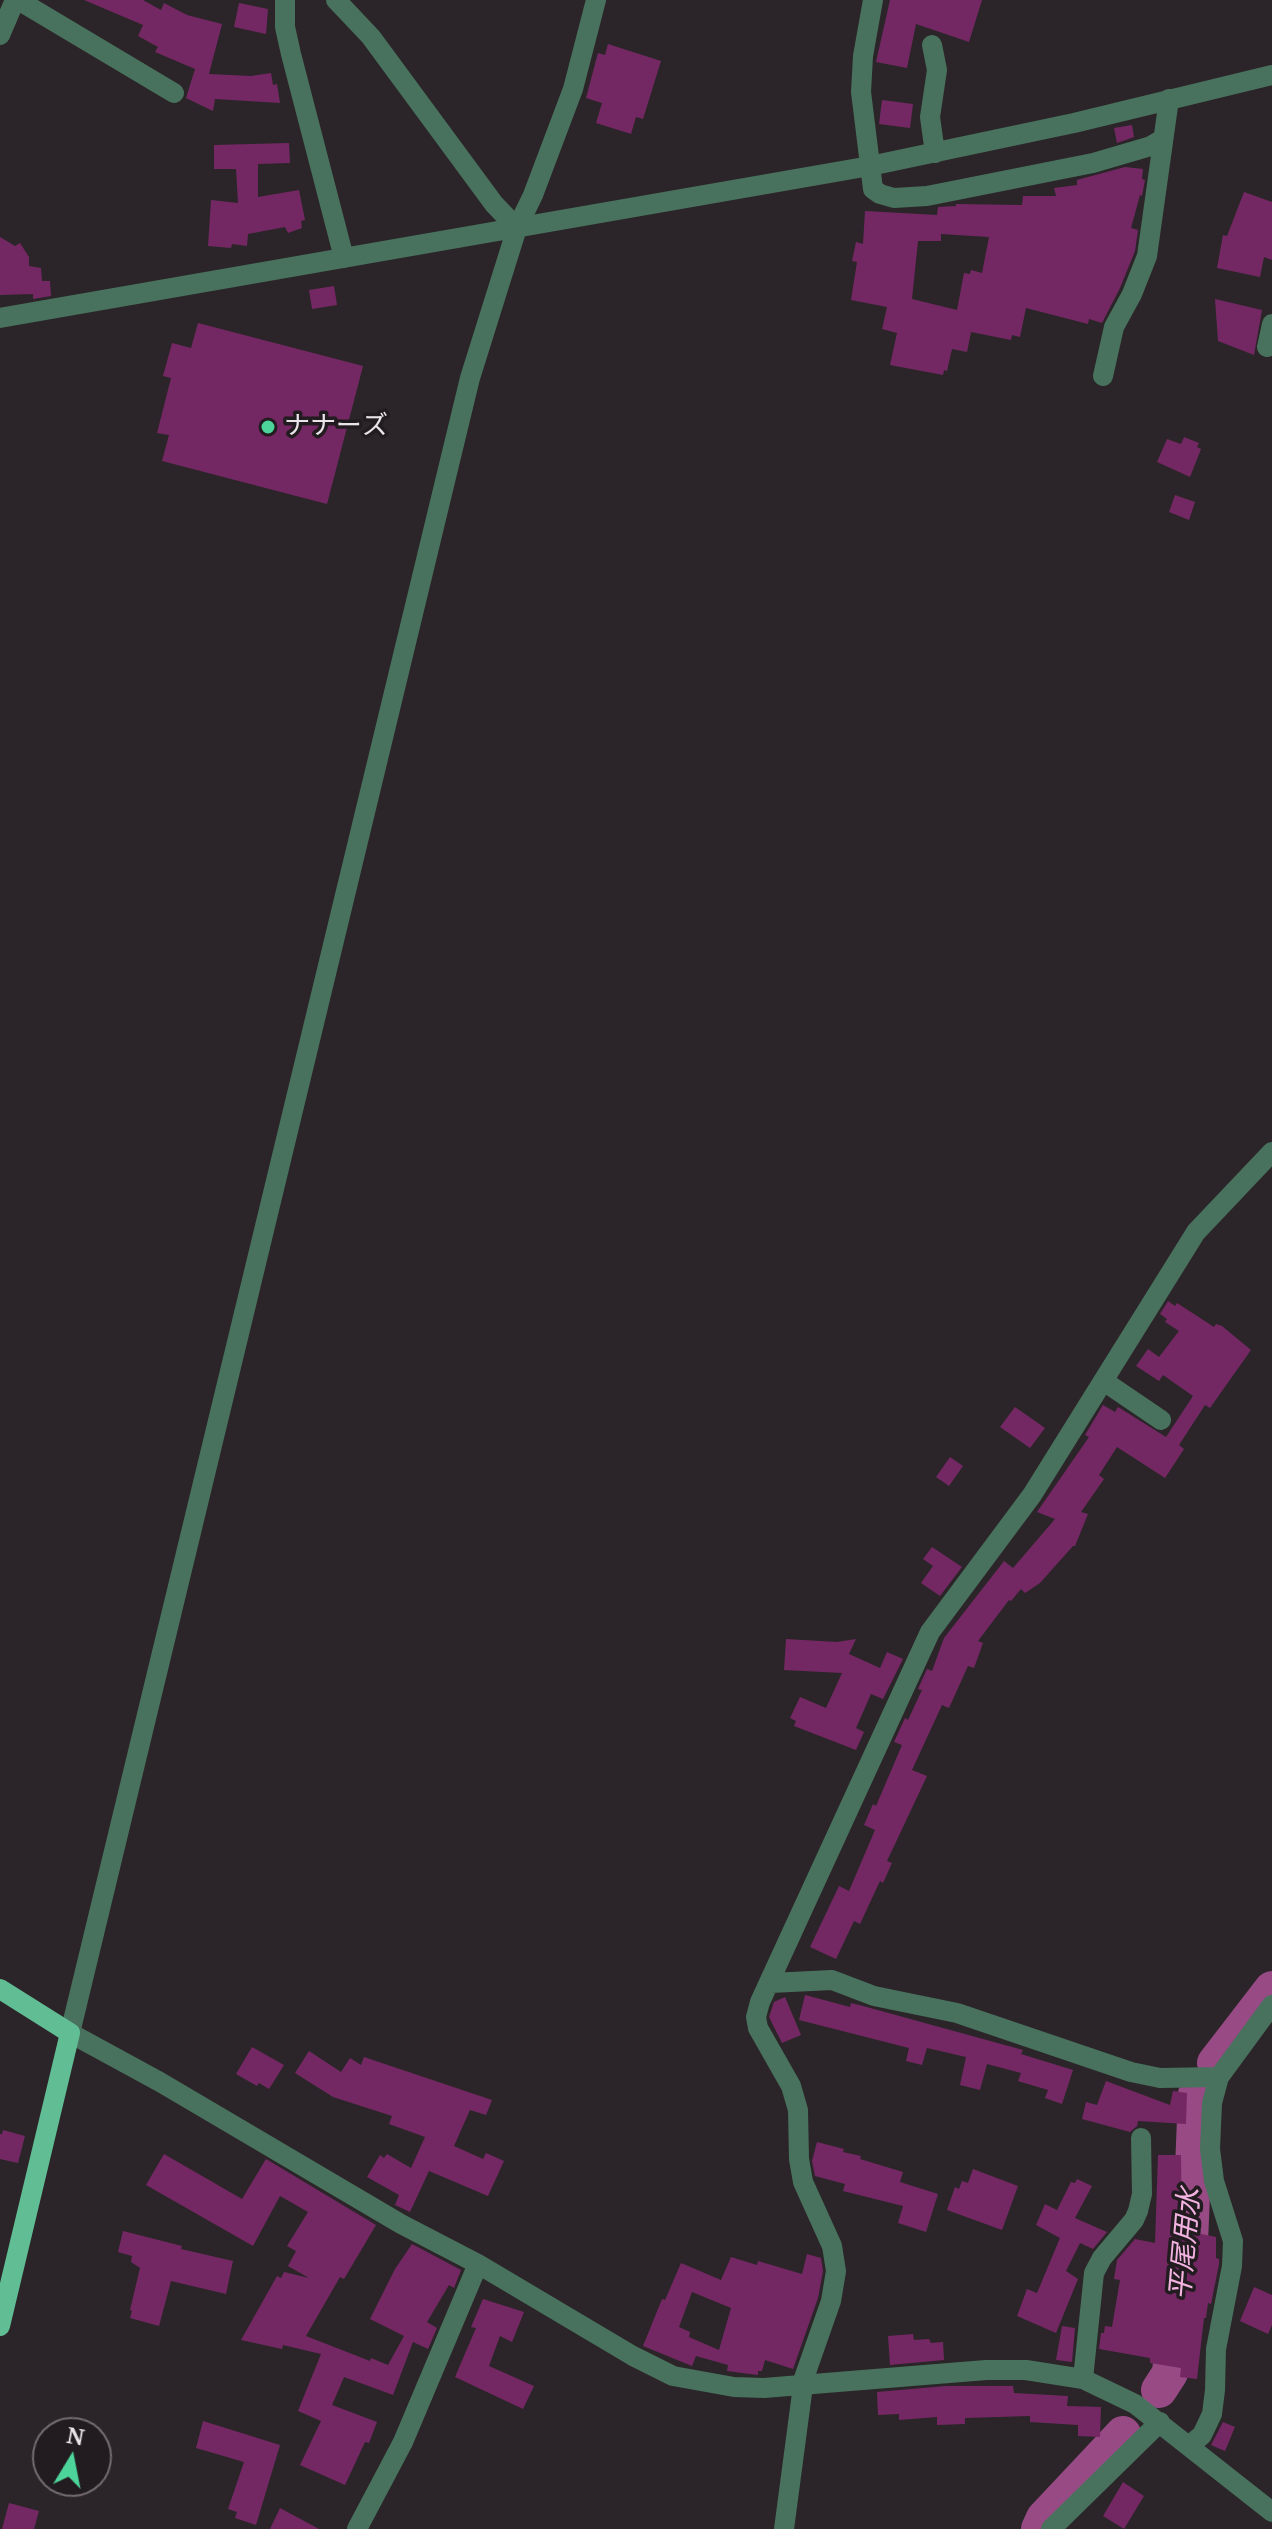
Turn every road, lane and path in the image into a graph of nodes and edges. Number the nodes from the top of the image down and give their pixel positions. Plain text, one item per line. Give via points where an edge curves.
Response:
1 (17, 0) edge
2 (285, 0) edge
3 (336, 0) edge
4 (596, 0) edge
5 (873, 0) edge
6 (0, 35) edge
7 (932, 45) dead end
8 (1272, 75) edge
9 (174, 93) dead end
10 (1169, 99) junction
11 (1163, 139) junction
12 (935, 153) junction
13 (870, 166) junction
14 (517, 228) junction
15 (344, 258) junction
16 (0, 318) edge
17 (1272, 324) edge
18 (1267, 347) dead end
19 (1103, 376) dead end
20 (1272, 1152) edge
21 (1105, 1382) junction
22 (1161, 1420) dead end
23 (770, 1983) junction
24 (0, 1989) edge
25 (1272, 2005) edge
26 (70, 2033) junction
27 (1219, 2077) junction
28 (1141, 2138) dead end
29 (478, 2264) junction
30 (0, 2326) edge
31 (1083, 2379) junction
32 (804, 2385) junction
33 (1160, 2422) junction
34 (1189, 2446) junction
35 (1272, 2512) edge
36 (357, 2529) edge
37 (784, 2529) edge
38 (1051, 2529) edge

1 - 6 street
1 - 9 street
2 - 15 street via 291,54
3 - 14 street via 371,37
4 - 14 street via 569,101
5 - 13 street via 860,76
7 - 12 street via 937,70 930,117
8 - 10 street
10 - 11 street
10 - 12 street
11 - 13 street via 1093,163 927,196 880,194 873,189
11 - 19 street via 1147,256 1114,327
12 - 13 street
13 - 14 street
14 - 15 street
14 - 26 street via 460,417
15 - 16 street
17 - 18 street
20 - 21 street via 1196,1232
21 - 22 street
21 - 23 street via 1032,1495 930,1632
23 - 27 street via 832,1980 874,1996 957,2013 1131,2072 1160,2078
23 - 32 street via 756,2017 758,2028 791,2086 803,2182 829,2237 836,2271
24 - 26 main road
25 - 27 street
26 - 29 street
26 - 30 main road
27 - 34 street via 1210,2149 1233,2241 1232,2266 1216,2349 1212,2414 1202,2435
28 - 31 street via 1138,2211 1094,2273
29 - 32 street via 673,2376 734,2387
29 - 36 street via 403,2442
31 - 32 street via 1013,2370
31 - 33 street
32 - 37 street
33 - 34 street
33 - 38 street
34 - 35 street

